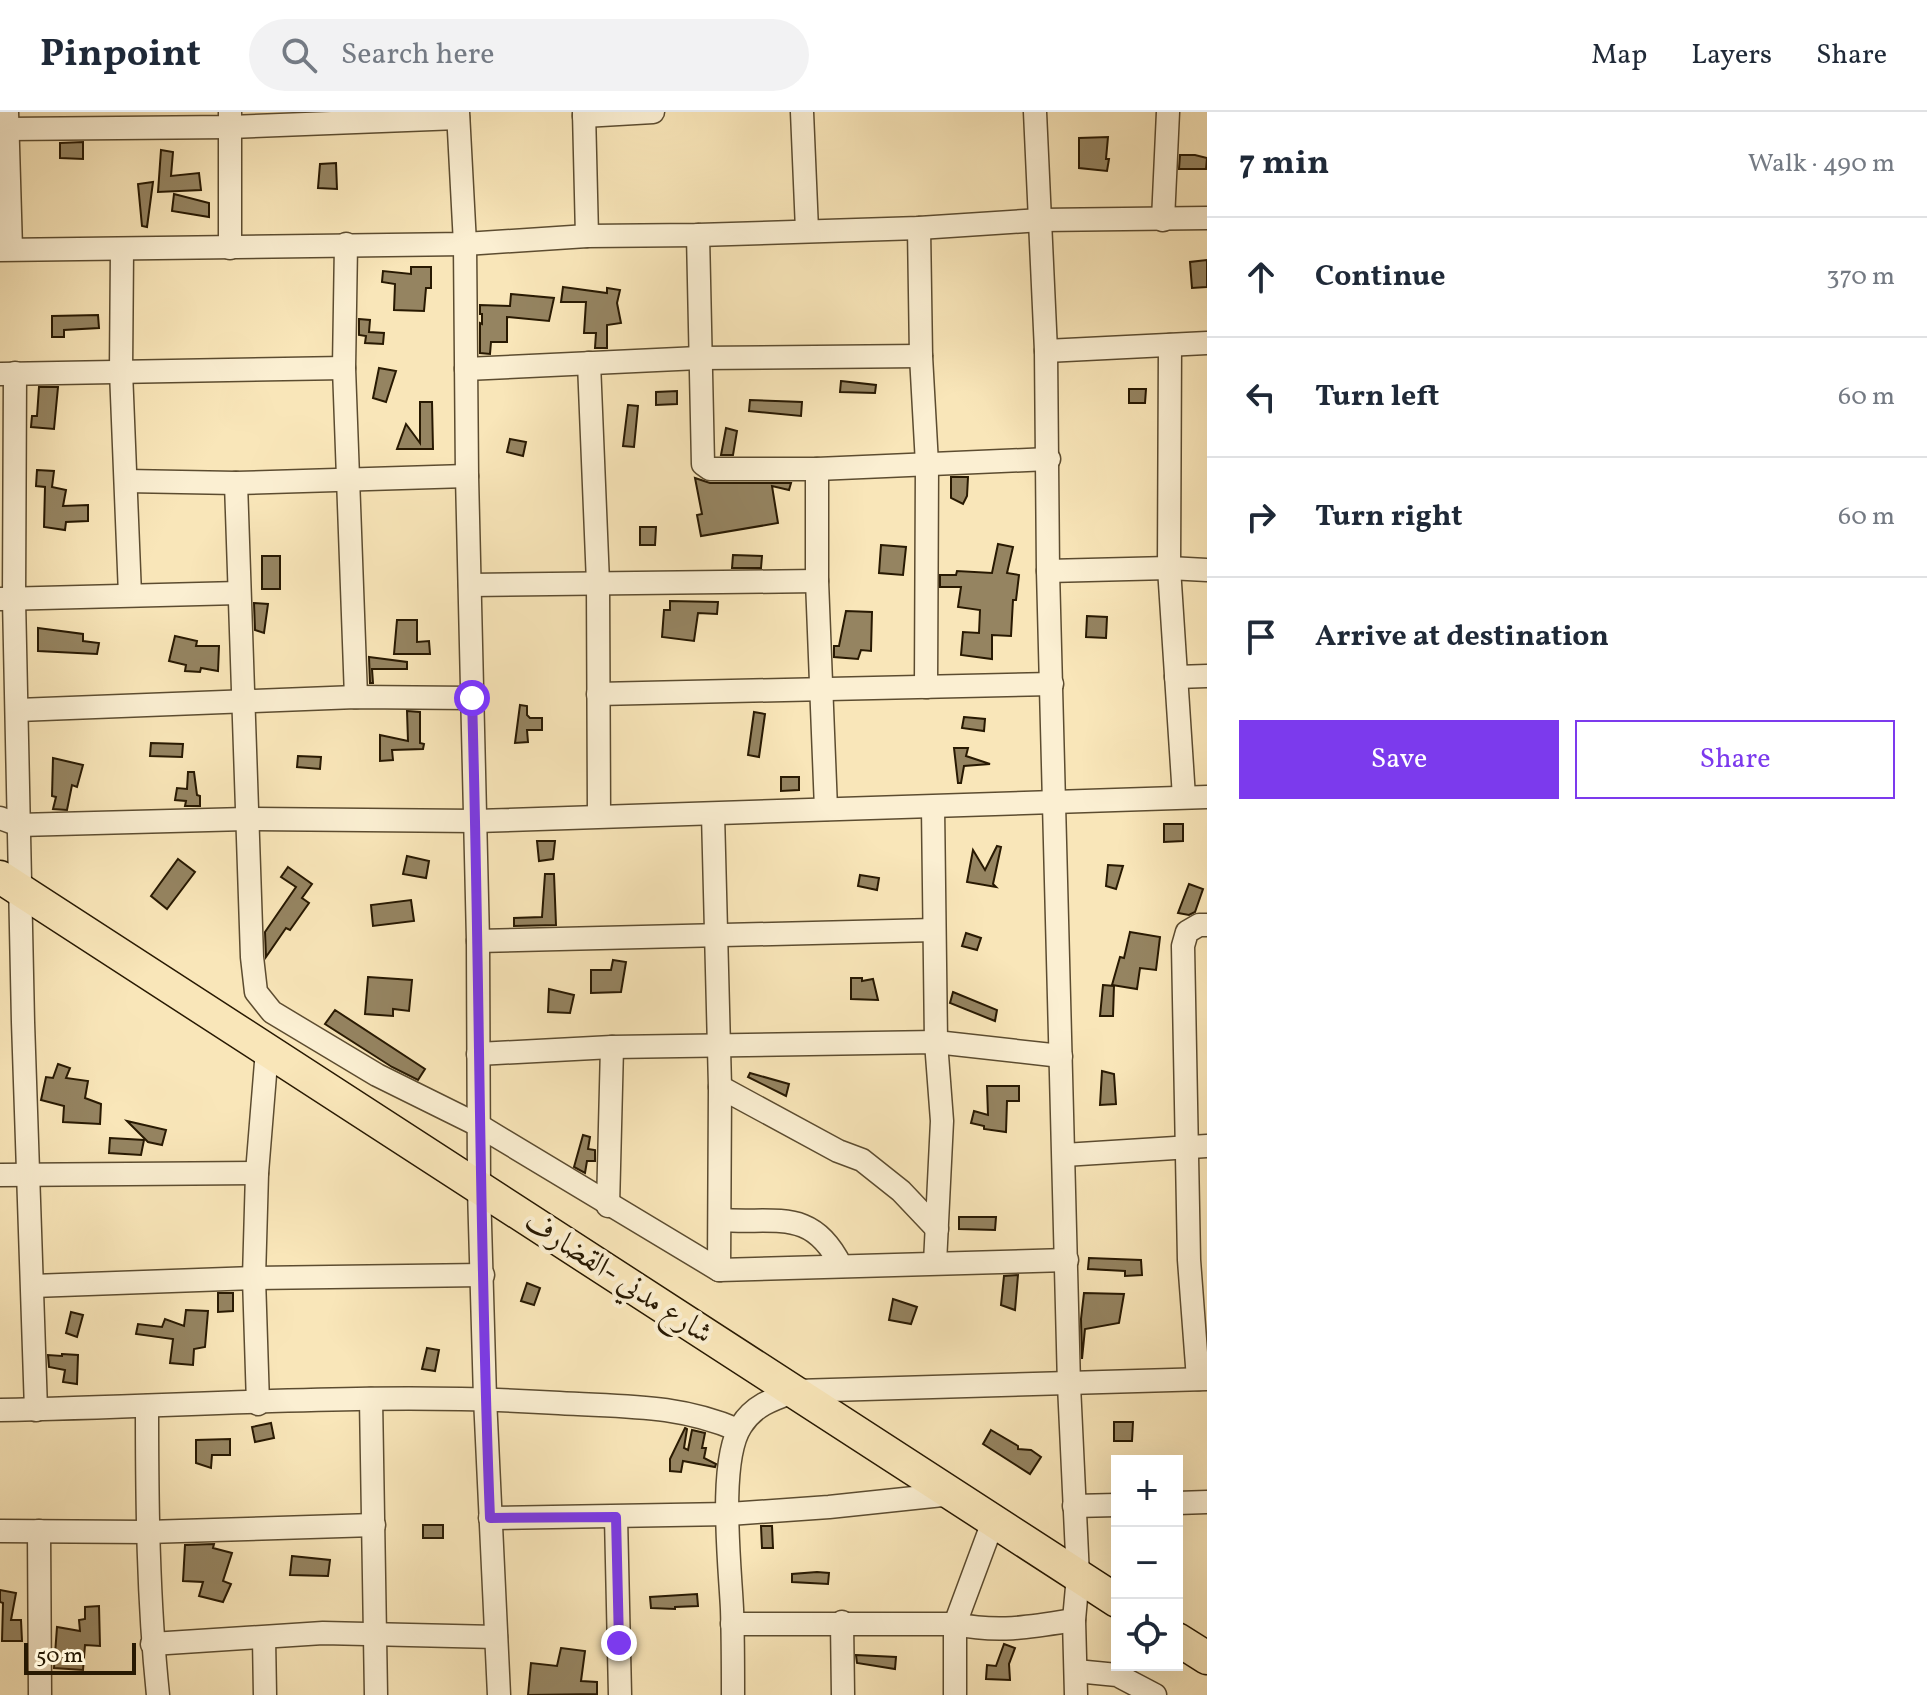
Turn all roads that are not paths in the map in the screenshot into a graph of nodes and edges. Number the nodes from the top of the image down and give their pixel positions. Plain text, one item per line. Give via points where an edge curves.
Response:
1 (653, 112) edge
2 (802, 112) edge
3 (1035, 112) edge
4 (1168, 112) edge
5 (584, 114) edge
6 (458, 115) edge
7 (338, 118) edge
8 (230, 119) edge
9 (7, 121) edge
10 (1207, 218) edge
11 (1041, 220) junction
12 (1163, 220) junction
13 (919, 228) junction
14 (807, 230) junction
15 (698, 235) junction
16 (587, 236) junction
17 (346, 244) junction
18 (465, 244) junction
19 (230, 248) junction
20 (5, 250) edge
21 (122, 250) junction
22 (1207, 343) edge
23 (1170, 345) junction
24 (1046, 351) junction
25 (921, 356) junction
26 (699, 358) junction
27 (589, 363) junction
28 (344, 368) junction
29 (466, 369) junction
30 (121, 371) junction
31 (8, 373) edge
32 (1049, 459) junction
33 (927, 464) junction
34 (817, 469) junction
35 (467, 476) junction
36 (347, 479) junction
37 (126, 481) junction
38 (236, 483) junction
39 (1169, 568) junction
40 (1207, 570) edge
41 (1048, 571) junction
42 (817, 581) junction
43 (598, 583) junction
44 (470, 585) junction
45 (239, 593) junction
46 (130, 595) junction
47 (7, 599) edge
48 (1207, 676) edge
49 (1176, 677) junction
50 (1052, 684) junction
51 (926, 687) junction
52 (822, 691) junction
53 (598, 694) junction
54 (356, 697) junction
55 (472, 698) junction
56 (244, 700) junction
57 (18, 710) junction
58 (1184, 797) junction
59 (1207, 797) edge
60 (1055, 802) junction
61 (933, 807) junction
62 (826, 809) junction
63 (713, 814) junction
64 (599, 816) junction
65 (246, 819) junction
66 (476, 821) junction
67 (10, 822) edge
68 (10, 883) edge
69 (1207, 925) edge
70 (934, 930) junction
71 (718, 935) junction
72 (478, 941) junction
73 (936, 1042) junction
74 (612, 1047) junction
75 (718, 1047) junction
76 (267, 1050) junction
77 (478, 1054) junction
78 (1061, 1056) junction
79 (720, 1087) junction
80 (478, 1125) junction
81 (1197, 1147) edge
82 (1064, 1155) junction
83 (257, 1173) junction
84 (30, 1174) junction
85 (0, 1175) edge
86 (479, 1189) junction
87 (608, 1206) junction
88 (721, 1220) junction
89 (937, 1229) junction
90 (1067, 1260) junction
91 (1198, 1260) edge
92 (935, 1263) junction
93 (841, 1266) junction
94 (719, 1270) junction
95 (483, 1275) junction
96 (254, 1278) junction
97 (33, 1286) junction
98 (1203, 1379) edge
99 (1069, 1385) junction
100 (796, 1391) junction
101 (485, 1398) junction
102 (371, 1399) junction
103 (258, 1404) junction
104 (147, 1406) junction
105 (0, 1410) edge
106 (36, 1410) junction
107 (738, 1430) junction
108 (952, 1494) junction
109 (1207, 1502) edge
110 (1183, 1503) edge
111 (1111, 1505) edge
112 (1074, 1506) junction
113 (729, 1514) junction
114 (616, 1517) junction
115 (490, 1518) junction
116 (994, 1519) junction
117 (374, 1525) junction
118 (0, 1531) edge
119 (39, 1531) junction
120 (147, 1532) junction
121 (1078, 1576) junction
122 (1114, 1599) edge
123 (1074, 1620) junction
124 (842, 1622) junction
125 (732, 1624) junction
126 (955, 1624) junction
127 (374, 1634) junction
128 (496, 1637) junction
129 (264, 1638) junction
130 (1183, 1643) edge
131 (152, 1644) junction
132 (1207, 1658) edge
133 (1076, 1671) junction
134 (40, 1695) edge
135 (158, 1695) edge
136 (265, 1695) edge
137 (376, 1695) edge
138 (499, 1695) edge
139 (620, 1695) edge
140 (733, 1695) edge
141 (843, 1695) edge
142 (955, 1695) edge
143 (1076, 1695) edge
144 (1155, 1695) edge

1 - 5 street
2 - 14 street
3 - 11 street
4 - 12 street
5 - 16 street
6 - 7 street
6 - 18 street
7 - 8 street
8 - 9 street
8 - 19 street
9 - 20 street
10 - 12 street
11 - 12 street
11 - 13 street
11 - 24 street
13 - 14 street
13 - 25 street
14 - 15 street
15 - 16 street
15 - 26 street
16 - 18 street
17 - 18 street
17 - 19 street
17 - 28 street
18 - 29 street
19 - 21 street
20 - 21 street
21 - 30 street
22 - 23 street
23 - 24 street
23 - 39 street
24 - 32 street
25 - 26 street
25 - 33 street
26 - 27 street
26 - 34 street via 706,467
27 - 29 street
27 - 43 street
28 - 30 street
28 - 36 street
29 - 35 street
30 - 31 street
30 - 37 street
31 - 47 street
32 - 33 street
32 - 41 street
33 - 34 street
33 - 51 street
34 - 42 street
35 - 36 street
35 - 44 street
36 - 38 street
36 - 54 street
37 - 38 street
37 - 46 street
38 - 45 street
39 - 40 street
39 - 41 street
39 - 49 street
41 - 50 street
42 - 43 street
42 - 52 street
43 - 44 street
43 - 53 street
44 - 55 street
45 - 46 street
45 - 56 street
46 - 47 street
47 - 57 street
48 - 49 street
49 - 58 street
50 - 51 street
50 - 60 street
51 - 52 street
52 - 53 street
52 - 62 street
53 - 64 street
54 - 55 street
54 - 56 street
55 - 66 street
56 - 57 street
56 - 65 street
57 - 67 street
58 - 59 street
58 - 60 street
60 - 61 street
60 - 78 street
61 - 62 street
61 - 70 street
62 - 63 street
63 - 64 street
63 - 71 street
64 - 66 street
65 - 66 street
65 - 67 street
65 - 80 street via 256,992 272,1012 377,1075
66 - 72 street
67 - 68 street
68 - 76 highway, شارع مدني -القضارف
68 - 84 street
69 - 81 street via 1187,932 1183,946
70 - 71 street
70 - 73 street
71 - 72 street
71 - 75 street
72 - 77 street
73 - 75 street
73 - 78 street
73 - 89 street via 942,1121
74 - 75 street
74 - 77 street
74 - 87 street
75 - 79 street
76 - 83 street
76 - 86 highway, شارع مدني -القضارف
77 - 80 street
78 - 82 street
79 - 88 street
79 - 89 street via 862,1160
80 - 86 street
80 - 87 street
81 - 82 street
81 - 91 street
82 - 90 street
83 - 84 street
83 - 96 street
84 - 85 street
84 - 97 street
86 - 95 street
86 - 100 highway, شارع مدني -القضارف
87 - 94 street
88 - 93 street via 806,1225 833,1250
88 - 94 street
89 - 92 street
90 - 92 street
90 - 99 street
91 - 98 street
92 - 93 street
93 - 94 street
95 - 96 street
95 - 101 street
96 - 97 street
96 - 103 street
97 - 106 street
98 - 99 street
99 - 100 street
99 - 112 street
100 - 107 street via 765,1402
100 - 108 highway, شارع مدني -القضارف
101 - 102 street
101 - 107 street via 676,1410
101 - 115 street
102 - 103 street
102 - 117 street
103 - 104 street
104 - 106 street
104 - 120 street
105 - 106 street
107 - 113 street via 730,1459
108 - 113 street
108 - 116 highway, شارع مدني -القضارف
109 - 110 street
111 - 112 street
112 - 121 street
113 - 114 street
113 - 125 street
114 - 115 street
114 - 139 street
115 - 128 street
116 - 121 highway, شارع مدني -القضارف
116 - 126 street
117 - 120 street
117 - 127 street
118 - 119 street
119 - 120 street
119 - 134 street
120 - 131 street
121 - 122 highway, شارع مدني -القضارف
121 - 123 street
123 - 126 street via 1015,1629
123 - 133 street
124 - 125 street
124 - 126 street
124 - 141 street
125 - 140 street
126 - 142 street
127 - 128 street
127 - 129 street
127 - 137 street
128 - 138 street
129 - 131 street
129 - 136 street
130 - 132 highway
131 - 135 street
133 - 143 street
133 - 144 street via 1117,1675

